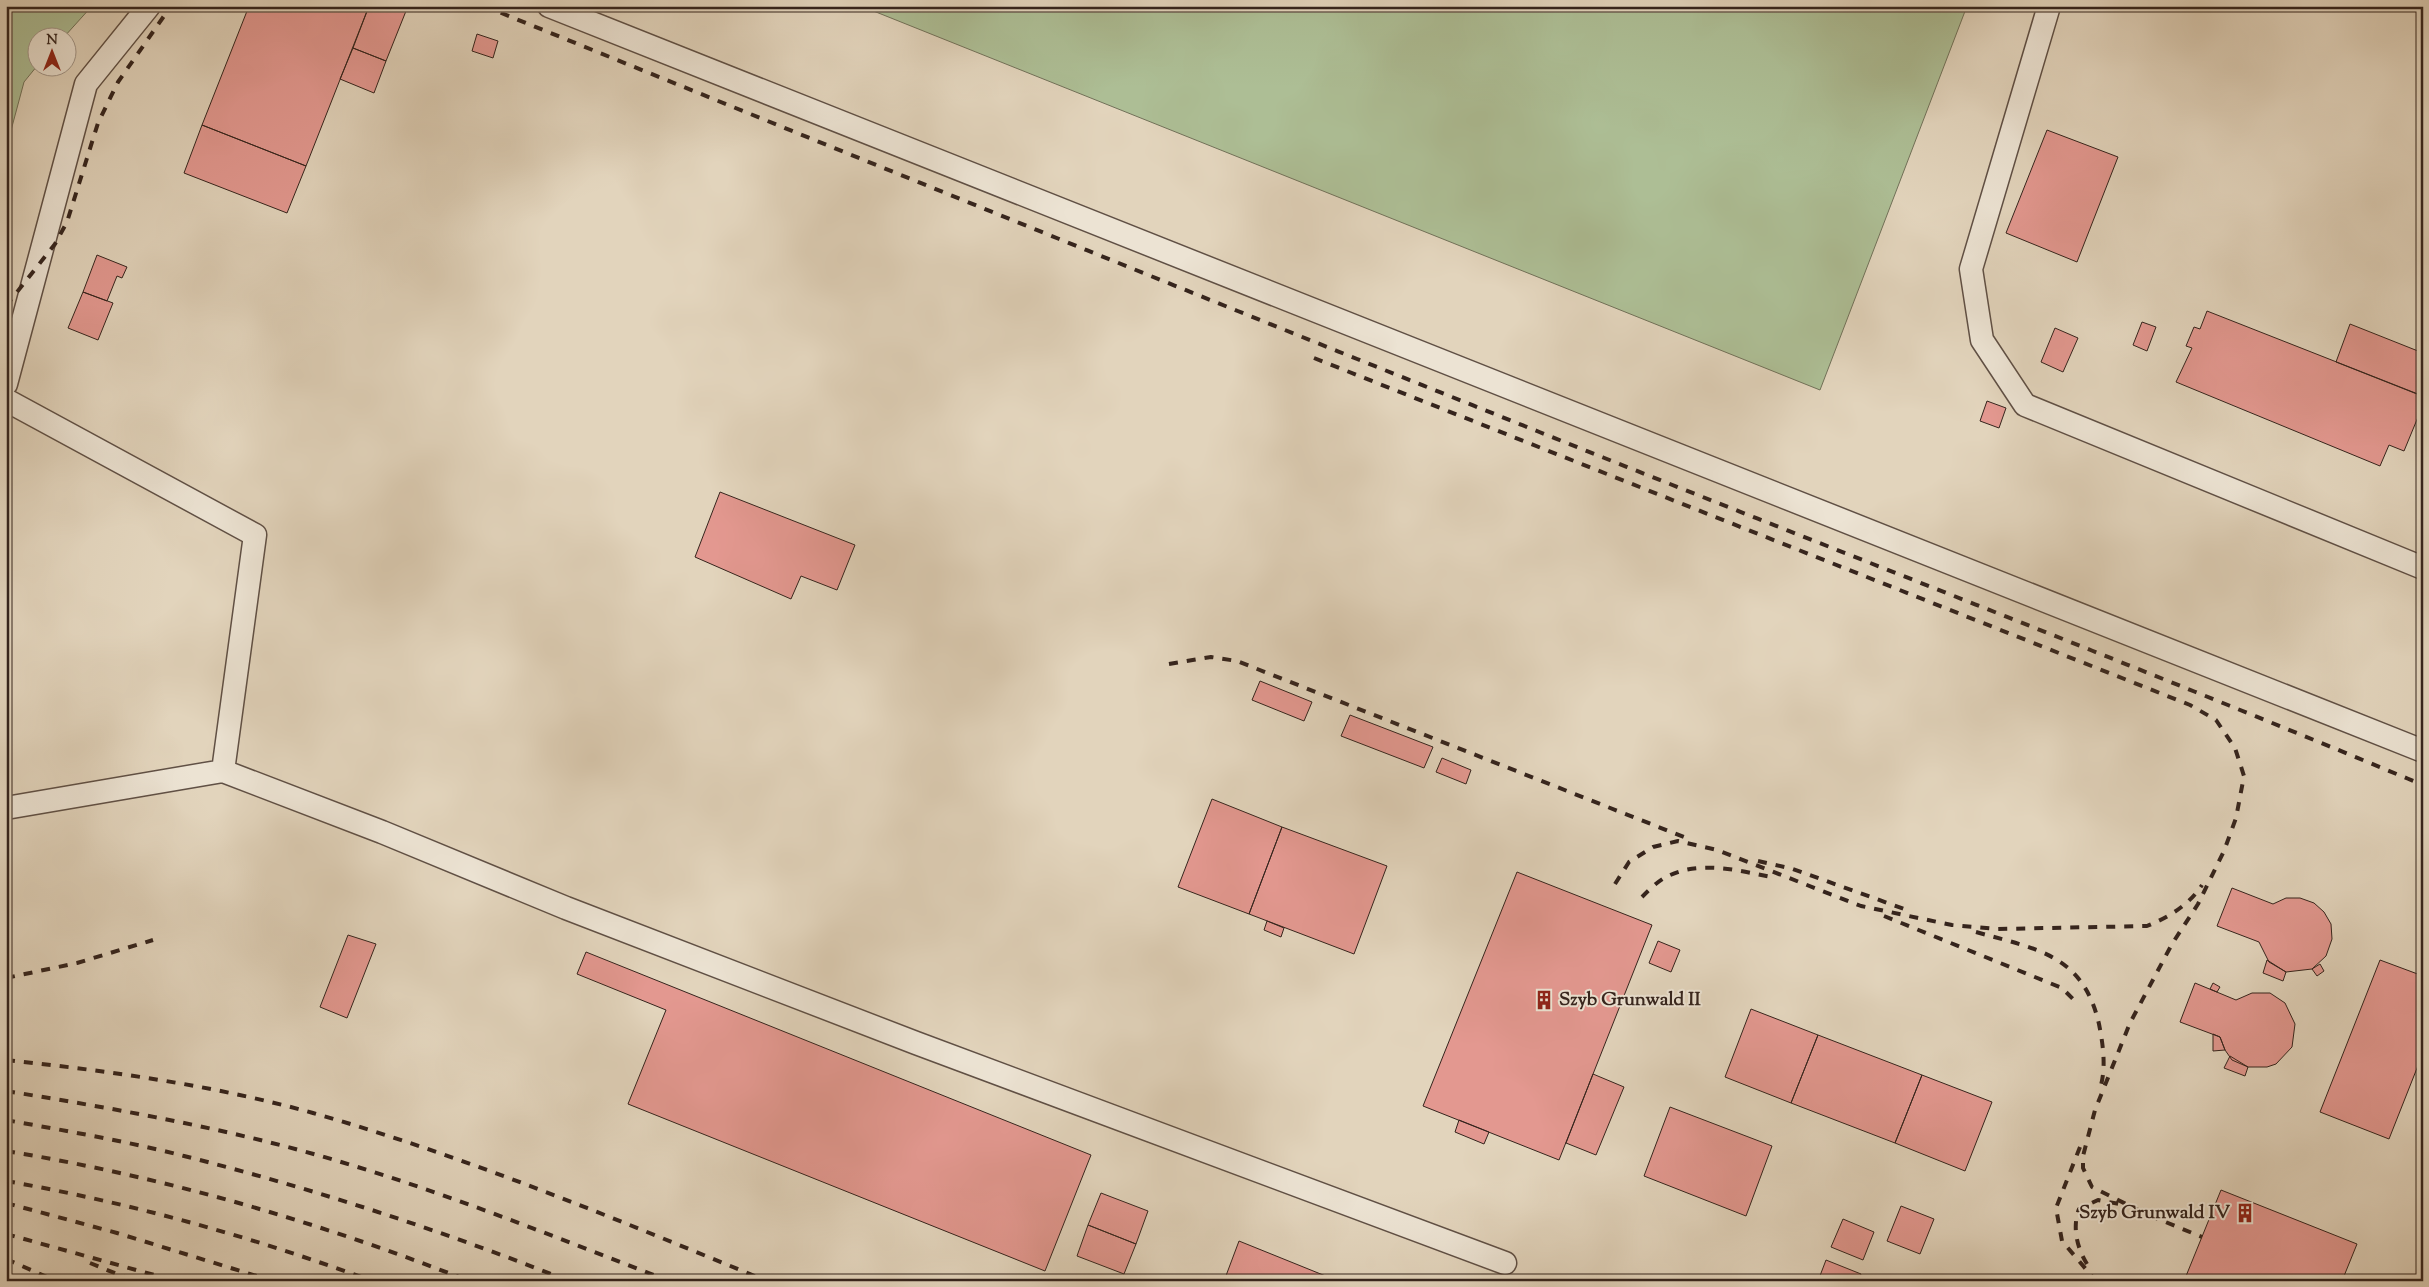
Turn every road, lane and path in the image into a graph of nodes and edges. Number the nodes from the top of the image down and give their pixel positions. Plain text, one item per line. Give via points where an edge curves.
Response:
1 (149, 6) edge
2 (549, 6) edge
3 (2049, 6) edge
4 (6, 384) edge
5 (6, 400) edge
6 (2423, 568) edge
7 (2423, 751) edge
8 (224, 771) junction
9 (6, 808) edge
10 (1505, 1263) dead end

1 - 4 lane via 86,84
2 - 7 lane
3 - 6 lane via 1971,269 1982,340 2025,405
5 - 8 lane via 255,535
8 - 9 lane
8 - 10 lane via 916,1043

